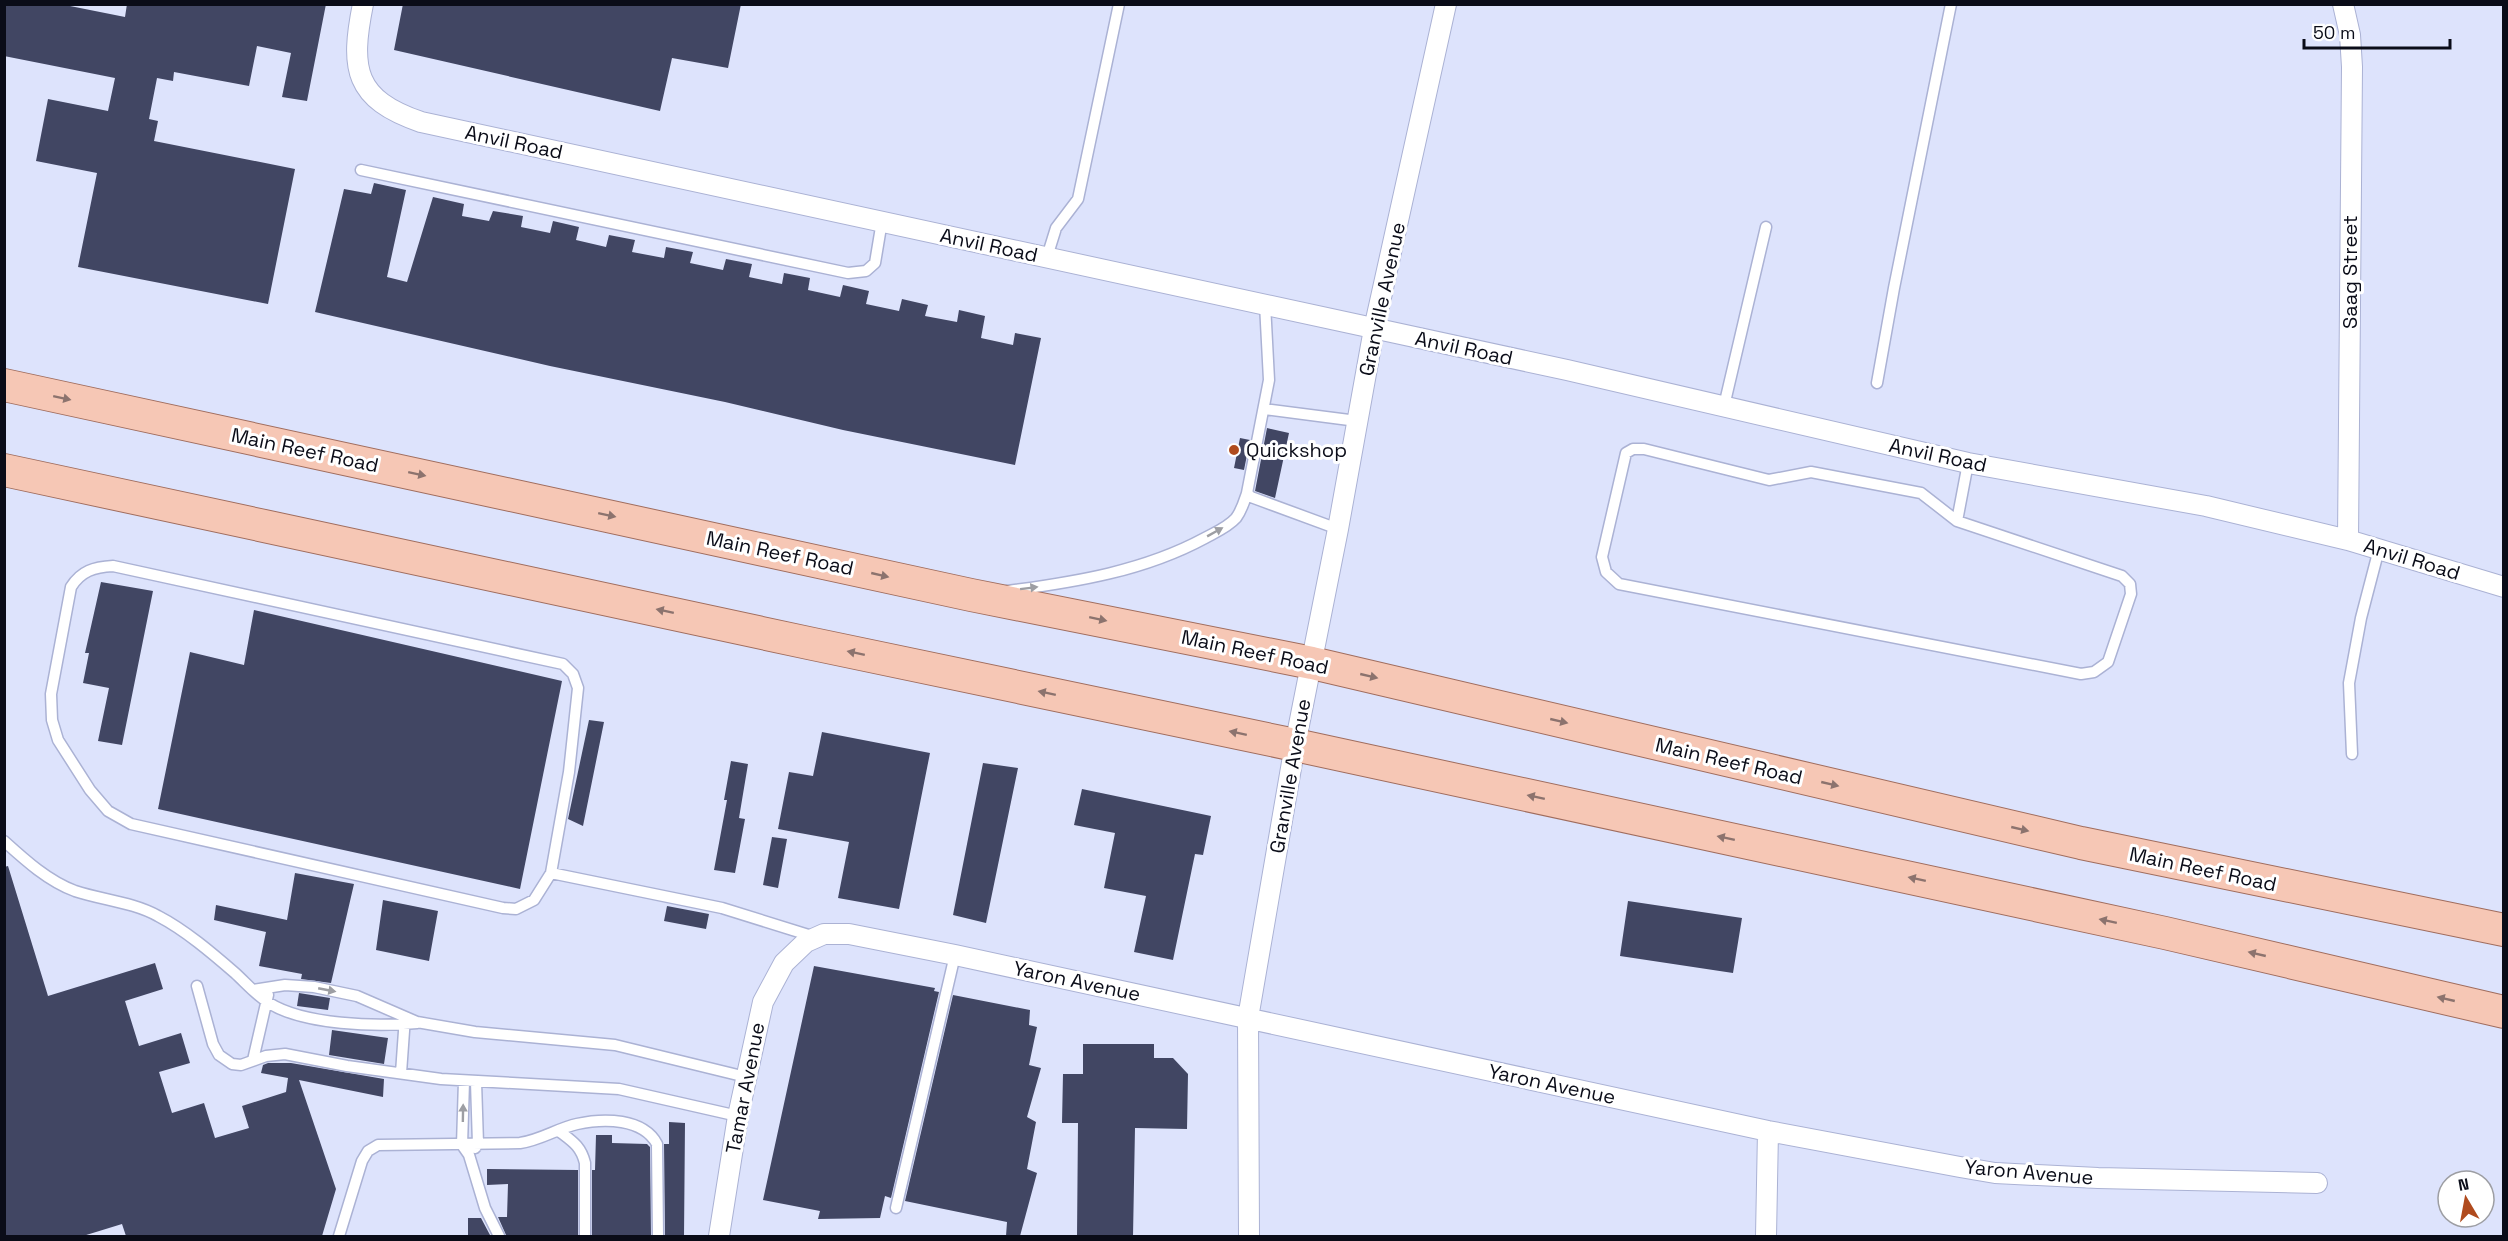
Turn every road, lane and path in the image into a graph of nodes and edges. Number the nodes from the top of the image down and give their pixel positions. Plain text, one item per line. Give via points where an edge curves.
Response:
1 (363, 4) edge
2 (1119, 4) edge
3 (1446, 4) edge
4 (1951, 4) edge
5 (2343, 4) edge
6 (361, 170) dead end
7 (882, 221) junction
8 (1766, 227) dead end
9 (1047, 257) junction
10 (1265, 304) junction
11 (1374, 329) junction
12 (1877, 383) dead end
13 (4, 385) edge
14 (1724, 406) junction
15 (1264, 409) junction
16 (1357, 421) junction
17 (1968, 463) junction
18 (4, 470) edge
19 (1247, 493) junction
20 (1957, 521) junction
21 (1338, 529) junction
22 (2348, 540) junction
23 (2379, 549) junction
24 (2504, 587) edge
25 (971, 595) junction
26 (1312, 663) junction
27 (1295, 745) junction
28 (2352, 754) dead end
29 (4, 841) edge
30 (551, 873) junction
31 (2504, 930) edge
32 (815, 937) junction
33 (797, 949) joint
34 (955, 955) junction
35 (197, 986) dead end
36 (269, 986) junction
37 (253, 990) junction
38 (267, 1002) junction
39 (2504, 1012) edge
40 (1248, 1018) junction
41 (405, 1020) junction
42 (253, 1060) junction
43 (401, 1073) junction
44 (746, 1077) junction
45 (464, 1081) junction
46 (476, 1082) junction
47 (738, 1116) junction
48 (559, 1131) junction
49 (1768, 1131) junction
50 (462, 1144) junction
51 (478, 1144) junction
52 (469, 1155) junction
53 (2317, 1183) dead end
54 (896, 1208) dead end
55 (339, 1236) edge
56 (499, 1236) edge
57 (585, 1236) edge
58 (658, 1236) edge
59 (719, 1236) edge
60 (1249, 1236) edge
61 (1766, 1236) edge

1 - 7 street, Anvil Road via 356,53 364,83 395,113 421,122
2 - 9 lane via 1078,199 1056,228
3 - 11 street, Granville Avenue
4 - 12 lane
5 - 22 street, Saag Street via 2352,67
6 - 7 lane via 848,273 866,271 875,263
7 - 9 street, Anvil Road
8 - 14 lane
9 - 10 street, Anvil Road
10 - 11 street, Anvil Road
10 - 15 lane via 1269,369
11 - 14 street, Anvil Road
11 - 16 street, Granville Avenue
13 -> 25 main road, Main Reef Road
14 - 17 street, Anvil Road
15 - 16 lane
15 - 19 lane
16 - 21 street, Granville Avenue
17 - 20 lane
17 - 22 street, Anvil Road via 2206,506
27 -> 18 main road
19 - 21 lane
25 -> 19 lane via 1066,582 1146,565 1226,526 1242,509
20 - 20 lane via 2122,576 2130,584 2131,594 2108,662 2094,672 2081,674 1619,584 1606,572 1602,557 1626,453 1633,449 1769,480 1811,472 1921,493
21 - 26 street, Granville Avenue
22 - 23 street, Anvil Road
23 - 24 street, Anvil Road
23 - 28 lane via 2349,683
25 -> 26 main road, Main Reef Road
26 - 27 street, Granville Avenue
26 -> 31 main road, Main Reef Road via 2081,843
39 -> 27 main road via 2165,933
27 - 40 street, Granville Avenue
29 - 37 lane via 57,882 162,918
30 - 30 lane via 534,900 516,909 502,908 131,824 117,817 90,790 58,740 52,720 51,694 71,587 77,577 99,567 113,566 563,664 573,674 578,688 569,772
30 - 32 lane via 722,908
32 - 33 street, Yaron Avenue
32 - 34 street, Yaron Avenue via 824,933 849,934
33 - 44 street, Tamar Avenue via 784,963 763,1002
34 - 40 street, Yaron Avenue
34 - 54 lane
35 - 42 lane via 219,1054 232,1064
36 - 37 lane
36 - 38 lane
36 -> 41 lane via 332,990 365,999
37 - 38 lane
38 - 41 lane via 282,1010 339,1023
38 - 42 lane
40 - 49 street, Yaron Avenue
40 - 60 street, Granville Avenue
41 - 43 lane
41 - 44 lane via 475,1032 615,1044
42 - 43 lane via 285,1054
43 - 45 lane
44 - 47 street, Tamar Avenue
45 - 46 lane
50 -> 45 lane
46 - 47 lane via 613,1089
46 - 51 lane
47 - 59 street, Tamar Avenue
48 - 51 lane via 531,1142
48 - 57 lane via 580,1148 585,1163
48 - 58 lane via 604,1121 635,1124 650,1133 659,1153
49 - 53 street, Yaron Avenue via 1995,1173
49 - 61 street
50 - 51 lane
50 - 52 lane
50 - 55 lane via 383,1143 368,1151
51 - 52 lane
52 - 56 lane via 482,1200

